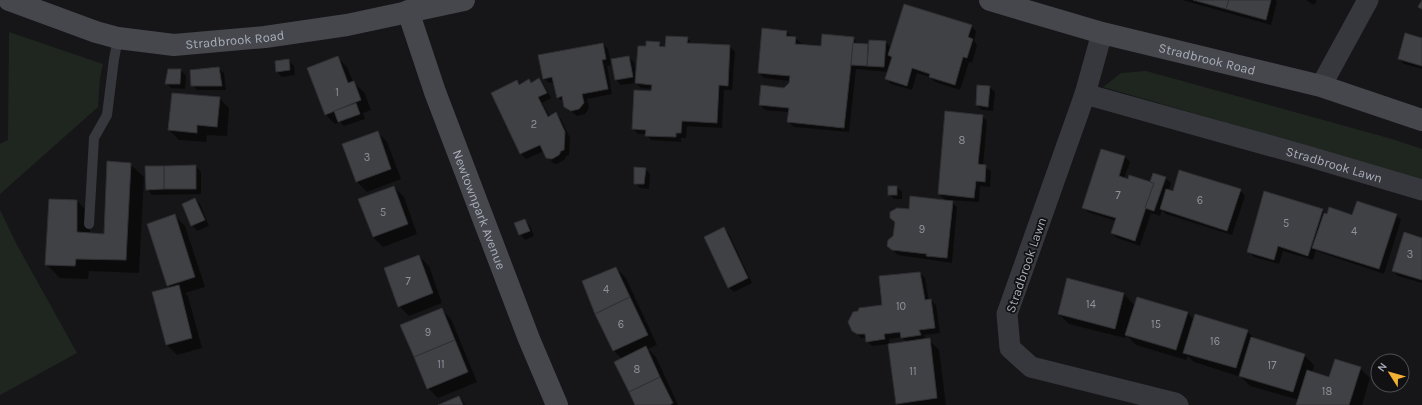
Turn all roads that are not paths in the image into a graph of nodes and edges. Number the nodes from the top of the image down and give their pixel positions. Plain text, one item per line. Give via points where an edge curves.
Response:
1 (9, 0) edge
2 (464, 0) edge
3 (990, 0) edge
4 (1368, 0) edge
5 (408, 11) junction
6 (1102, 33) junction
7 (118, 38) junction
8 (1320, 86) junction
9 (1085, 94) junction
10 (1422, 120) edge
11 (1422, 190) edge
12 (89, 224) dead end
13 (1117, 397) edge
14 (557, 405) edge
15 (1178, 405) edge

1 - 7 main road, Stradbrook Road via 80,28
2 - 5 main road, Stradbrook Road
3 - 6 main road, Stradbrook Road
4 - 8 street
5 - 7 main road, Stradbrook Road via 346,25 174,45
5 - 14 main road, Newtownpark Avenue via 438,99 529,339
6 - 8 main road, Stradbrook Road
6 - 9 street, Stradbrook Lawn
7 - 12 lane via 107,116 94,138
8 - 10 main road, Stradbrook Road
9 - 11 street, Stradbrook Lawn
9 - 13 street, Stradbrook Lawn via 1008,314 1010,348 1031,367
13 - 15 street, Stradbrook Lawn

